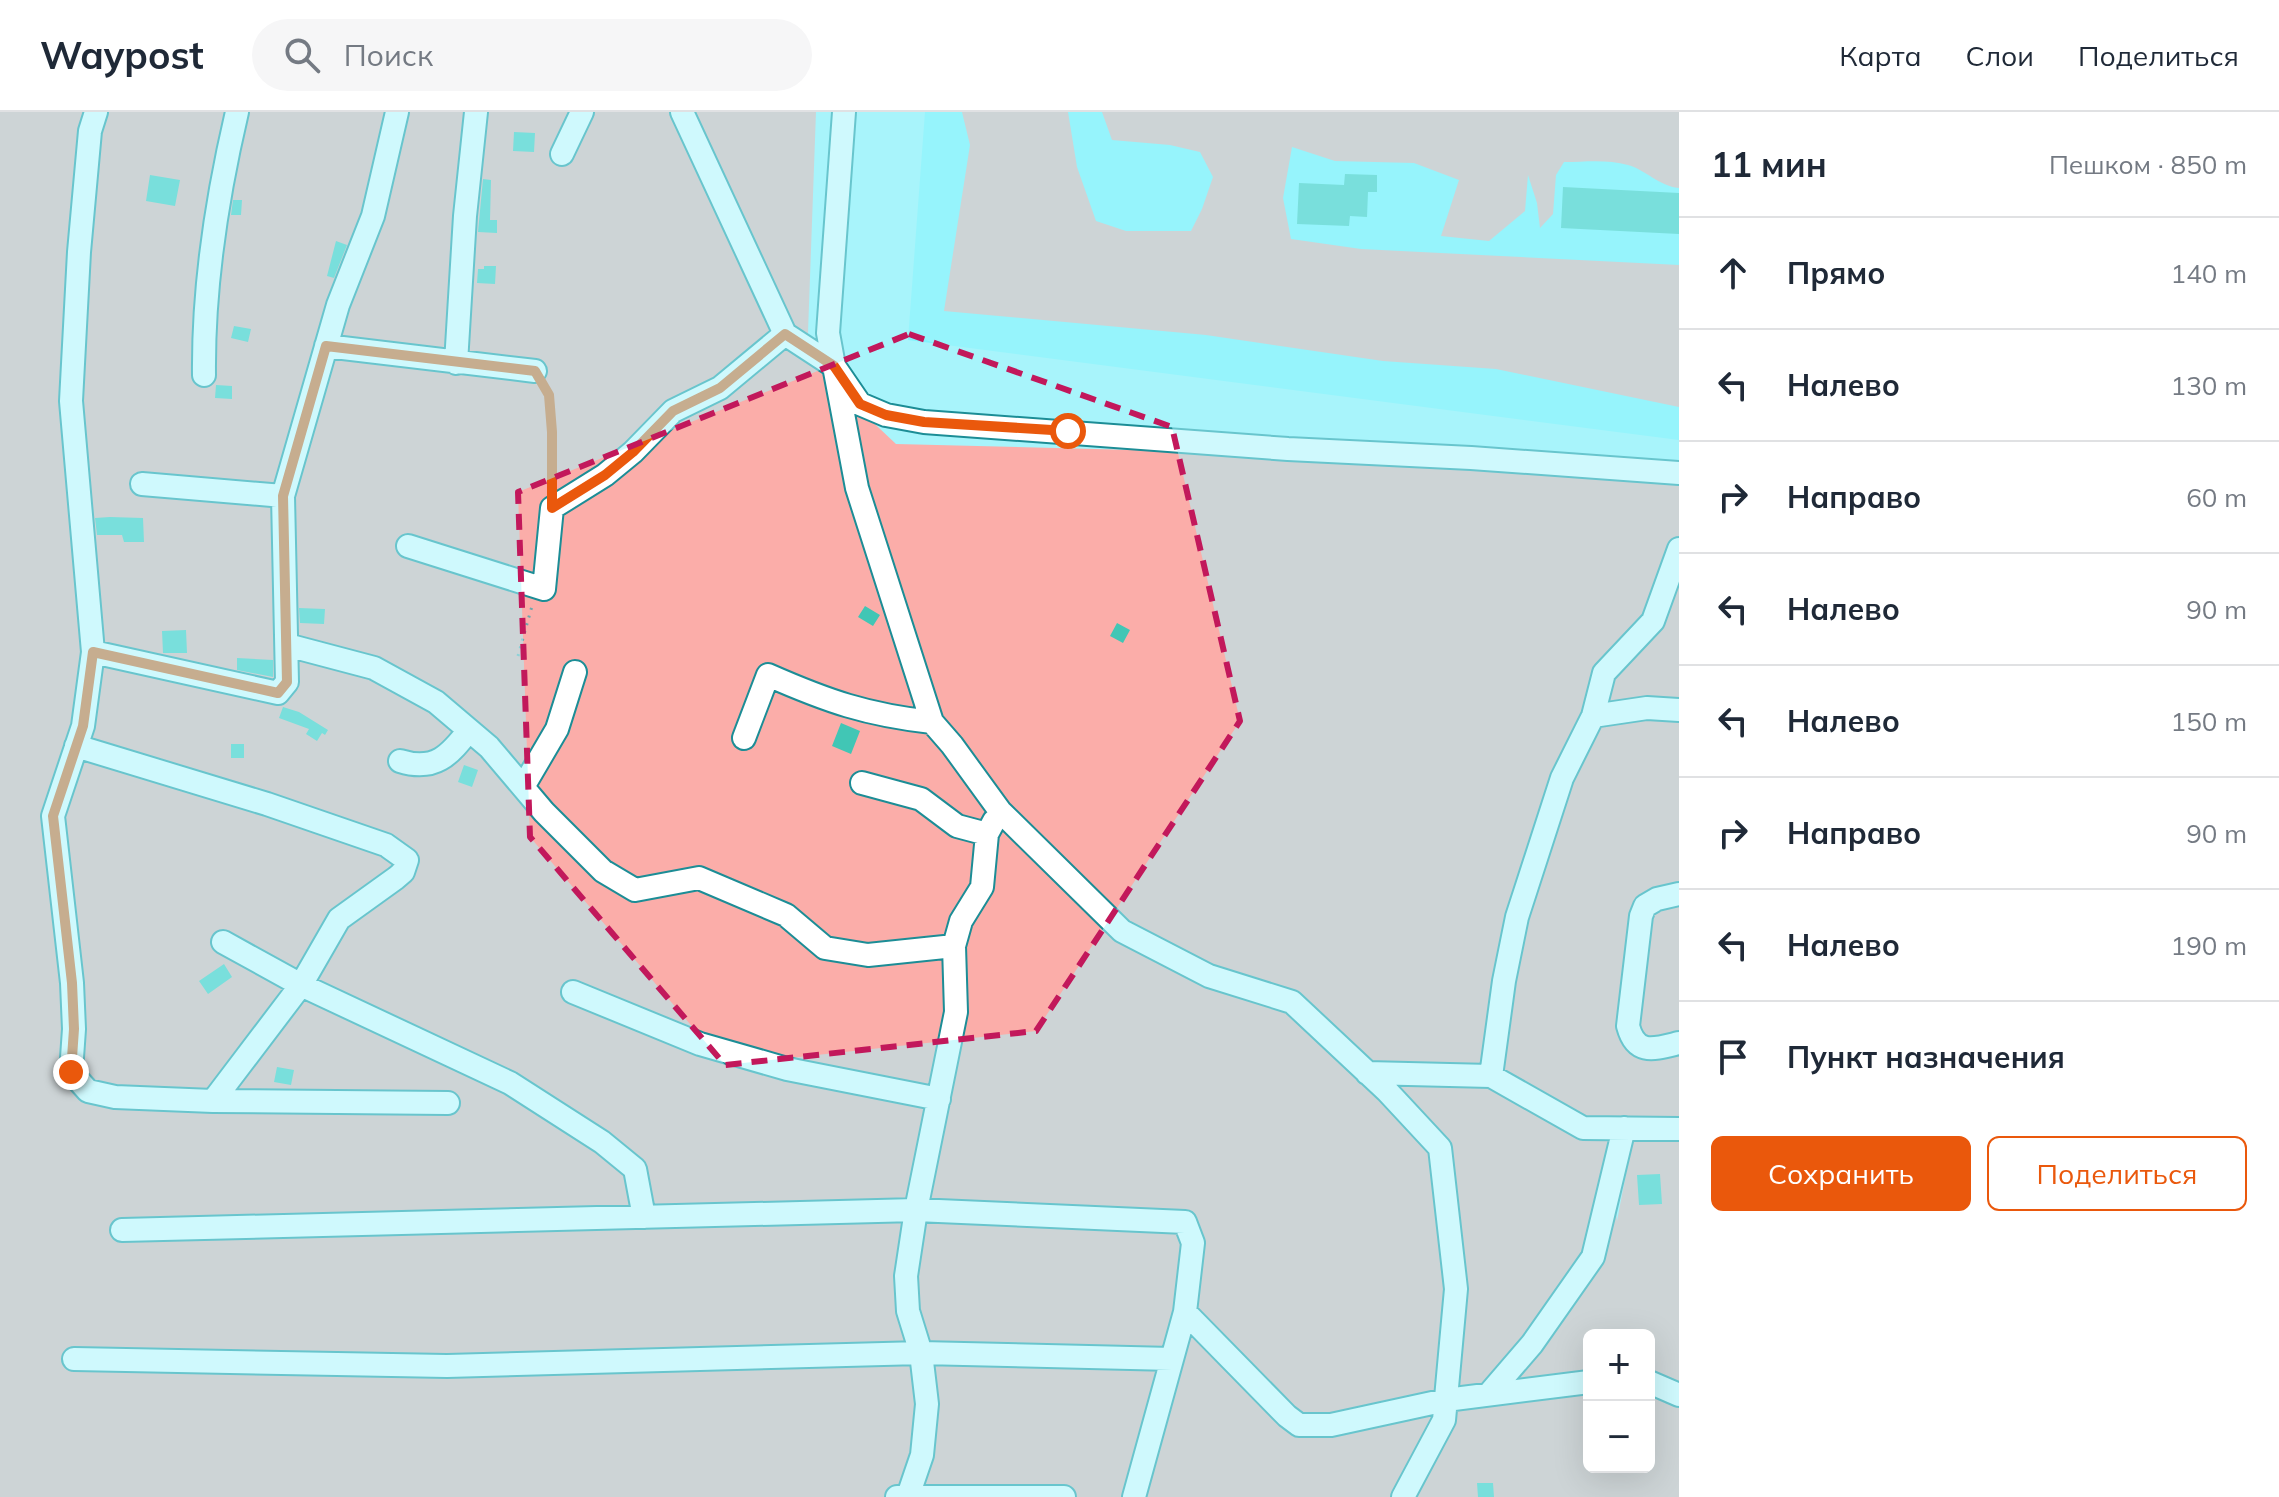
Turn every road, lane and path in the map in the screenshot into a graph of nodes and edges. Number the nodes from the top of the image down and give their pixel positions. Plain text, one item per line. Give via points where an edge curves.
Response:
1 (96, 112) edge
2 (237, 112) edge
3 (397, 112) edge
4 (476, 112) edge
5 (582, 112) edge
6 (682, 112) edge
7 (844, 112) edge
8 (562, 154) dead end
9 (785, 334) junction
10 (326, 346) junction
11 (456, 363) junction
12 (834, 366) junction
13 (535, 371) joint
14 (204, 375) dead end
15 (1679, 473) edge
16 (142, 484) dead end
17 (283, 496) junction
18 (552, 508) junction
19 (408, 546) dead end
20 (1679, 549) edge
21 (538, 587) junction
22 (287, 645) junction
23 (93, 652) junction
24 (518, 656) dead end
25 (575, 672) dead end
26 (1679, 710) edge
27 (1593, 716) junction
28 (932, 722) junction
29 (469, 730) junction
30 (744, 738) dead end
31 (76, 746) junction
32 (400, 761) dead end
33 (862, 783) dead end
34 (523, 787) junction
35 (1000, 811) junction
36 (987, 834) junction
37 (1679, 894) edge
38 (223, 942) dead end
39 (954, 946) junction
40 (301, 985) junction
41 (573, 992) dead end
42 (1679, 1043) edge
43 (1367, 1073) junction
44 (1491, 1076) junction
45 (939, 1099) junction
46 (213, 1101) junction
47 (448, 1103) dead end
48 (1624, 1128) junction
49 (1679, 1129) edge
50 (916, 1210) junction
51 (644, 1217) junction
52 (122, 1230) dead end
53 (1185, 1312) junction
54 (921, 1353) junction
55 (74, 1359) dead end
56 (1172, 1359) junction
57 (1583, 1383) edge
58 (1655, 1385) edge
59 (1489, 1394) junction
60 (1679, 1395) edge
61 (1446, 1400) junction
62 (908, 1496) edge
63 (895, 1497) edge
64 (1064, 1497) edge
65 (1134, 1497) edge
66 (1403, 1497) edge

1 - 23 lane via 79,252 71,401
2 - 14 lane via 204,323
3 - 10 lane via 373,216
4 - 11 lane
5 - 8 lane
6 - 9 lane
7 - 12 lane via 828,333
9 - 12 lane
9 - 18 lane via 720,388 673,411 605,475
10 - 11 lane
10 - 17 lane
11 - 13 lane
12 - 15 lane via 860,404 924,422
12 - 28 lane via 857,488
13 - 18 path via 549,395
16 - 17 lane
17 - 22 lane
18 - 21 lane via 544,589
19 - 21 lane
20 - 27 lane via 1653,621 1604,673
21 - 24 path
22 - 23 lane via 287,682 278,693
22 - 29 lane via 374,668 436,702
23 - 31 lane
25 - 34 lane via 557,729
26 - 27 lane via 1647,708
27 - 44 lane via 1562,778 1517,917
28 - 30 lane via 838,705 768,675
28 - 35 lane
29 - 32 lane via 449,755 430,763
29 - 34 lane
31 - 40 lane via 267,804 386,845 407,860 403,872 339,919
31 - 46 lane via 53,816 72,983 71,1072 88,1091 115,1097
33 - 36 lane via 921,799 957,826
34 - 39 lane via 603,871 635,890 699,878 786,915 825,948 868,955
35 - 36 lane
35 - 43 lane via 1122,931 1209,976 1292,1002
36 - 39 lane via 982,887 961,921
37 - 42 lane via 1657,899 1641,916 1628,1026 1640,1047
38 - 40 lane
39 - 45 lane via 956,1012
40 - 46 lane
40 - 51 lane via 510,1083 602,1142 635,1169
41 - 45 lane via 700,1044 787,1069
43 - 44 lane
43 - 61 lane via 1440,1148 1456,1289
44 - 48 lane via 1583,1128
45 - 50 lane
46 - 47 lane
48 - 49 lane
48 - 59 lane via 1593,1257 1532,1344
50 - 51 lane
50 - 53 lane via 1185,1222 1193,1243
50 - 54 lane via 906,1276 908,1311
51 - 52 lane
53 - 56 lane
53 - 61 lane via 1299,1425 1331,1425
54 - 55 lane via 447,1366
54 - 56 lane
54 - 62 lane via 927,1404 922,1455
56 - 65 lane
57 - 59 lane
58 - 60 lane
59 - 61 lane
61 - 66 lane via 1444,1420
62 - 63 lane
62 - 64 lane

